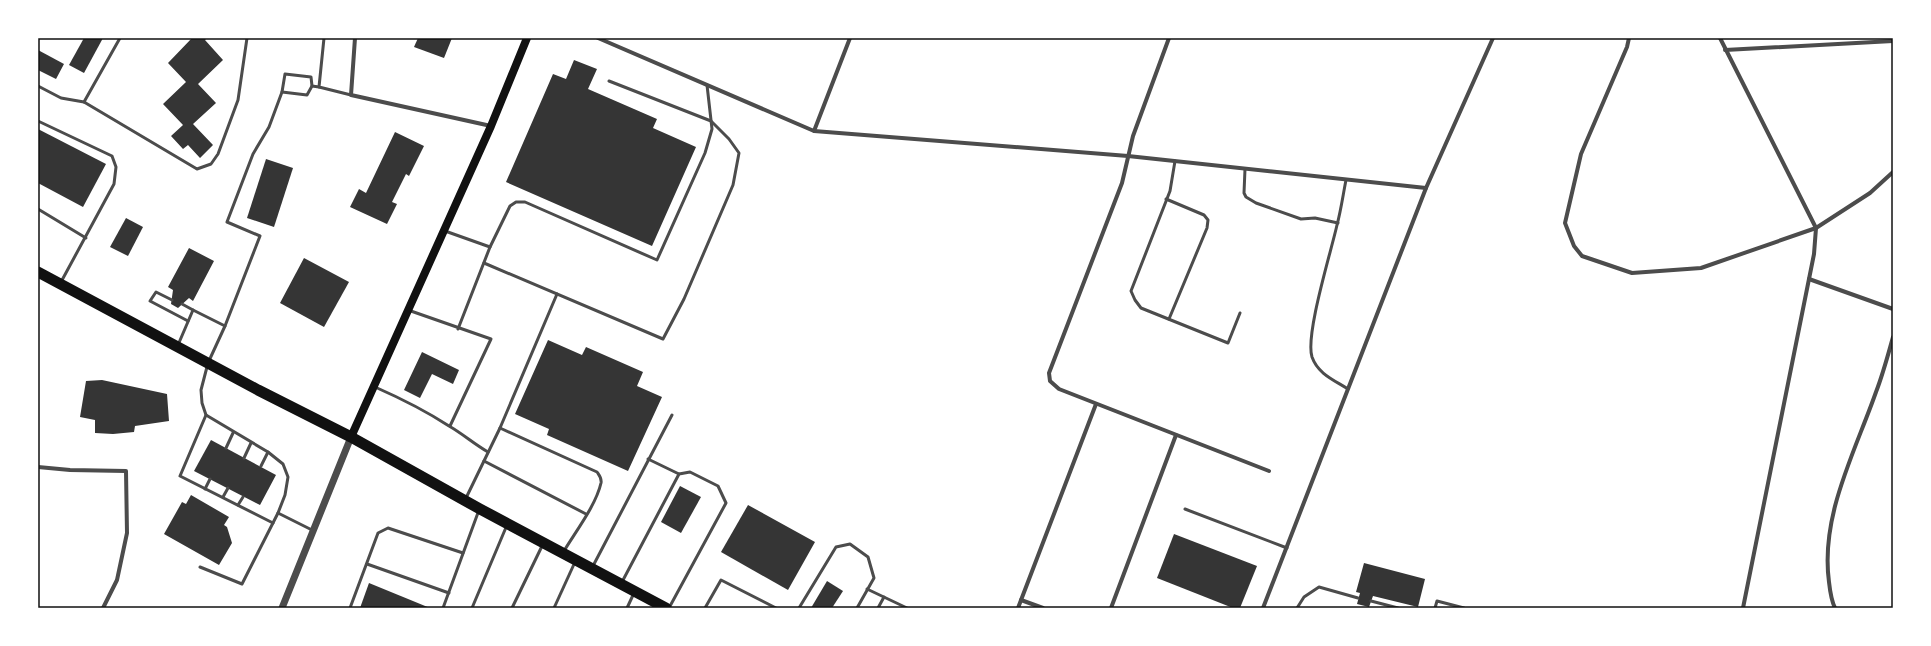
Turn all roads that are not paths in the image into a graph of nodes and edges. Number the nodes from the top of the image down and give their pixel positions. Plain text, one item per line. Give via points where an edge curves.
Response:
1 (120, 38) edge
2 (247, 38) edge
3 (324, 38) edge
4 (355, 38) edge
5 (527, 38) edge
6 (598, 38) edge
7 (850, 38) edge
8 (1169, 38) edge
9 (1493, 38) edge
10 (1629, 38) edge
11 (1720, 38) edge
12 (1893, 41) edge
13 (1726, 50) junction
14 (609, 81) dead end
15 (707, 85) junction
16 (38, 86) edge
17 (312, 86) junction
18 (319, 88) junction
19 (282, 92) junction
20 (351, 95) junction
21 (84, 102) junction
22 (38, 121) edge
23 (711, 121) junction
24 (491, 126) junction
25 (814, 131) junction
26 (1128, 156) junction
27 (1175, 161) junction
28 (1245, 168) junction
29 (1893, 172) edge
30 (1346, 180) junction
31 (1426, 188) junction
32 (1166, 200) junction
33 (38, 209) edge
34 (1338, 223) junction
35 (1816, 228) junction
36 (443, 230) junction
37 (86, 238) junction
38 (490, 247) junction
39 (484, 263) junction
40 (38, 272) edge
41 (1809, 279) junction
42 (60, 284) junction
43 (557, 294) junction
44 (172, 300) dead end
45 (182, 304) dead end
46 (1893, 309) edge
47 (193, 310) junction
48 (408, 310) junction
49 (1240, 313) dead end
50 (1169, 319) junction
51 (188, 321) junction
52 (225, 326) junction
53 (458, 329) junction
54 (1893, 337) edge
55 (177, 346) junction
56 (208, 363) junction
57 (374, 386) junction
58 (1348, 389) junction
59 (1096, 404) junction
60 (206, 415) junction
61 (672, 416) dead end
62 (450, 426) junction
63 (500, 428) junction
64 (233, 432) junction
65 (1176, 435) junction
66 (351, 437) junction
67 (251, 443) junction
68 (226, 448) dead end
69 (268, 452) junction
70 (488, 452) junction
71 (244, 458) dead end
72 (648, 459) junction
73 (484, 461) junction
74 (261, 466) dead end
75 (38, 467) edge
76 (1269, 471) dead end
77 (679, 474) junction
78 (210, 480) dead end
79 (228, 488) dead end
80 (205, 489) junction
81 (243, 497) dead end
82 (223, 498) junction
83 (465, 501) junction
84 (238, 506) junction
85 (480, 509) junction
86 (1185, 509) dead end
87 (278, 513) junction
88 (586, 514) junction
89 (273, 523) junction
90 (508, 523) junction
91 (312, 530) junction
92 (544, 543) junction
93 (1287, 548) junction
94 (563, 553) junction
95 (463, 554) junction
96 (576, 560) junction
97 (367, 564) junction
98 (200, 567) dead end
99 (592, 568) junction
100 (621, 584) junction
101 (867, 590) junction
102 (635, 592) junction
103 (449, 593) junction
104 (884, 597) junction
105 (1358, 598) dead end
106 (1021, 600) junction
107 (1371, 601) dead end
108 (103, 608) edge
109 (282, 608) edge
110 (350, 608) edge
111 (443, 608) edge
112 (472, 608) edge
113 (512, 608) edge
114 (554, 608) edge
115 (627, 608) edge
116 (666, 608) edge
117 (669, 608) edge
118 (706, 608) edge
119 (776, 608) edge
120 (799, 608) edge
121 (857, 608) edge
122 (878, 608) edge
123 (907, 608) edge
124 (1018, 608) edge
125 (1043, 608) edge
126 (1111, 608) edge
127 (1263, 608) edge
128 (1297, 608) edge
129 (1398, 608) edge
130 (1435, 608) edge
131 (1464, 608) edge
132 (1743, 608) edge
133 (1835, 608) edge

1 - 21 lane
2 - 21 lane via 238,100 218,154 211,164 197,169
3 - 18 lane
4 - 20 street
5 - 24 main road
6 - 15 street
7 - 25 street
8 - 26 street
9 - 31 street
10 - 35 street via 1581,154 1564,223 1574,246 1582,256 1632,272 1701,268
11 - 13 street
12 - 13 street
13 - 35 street
14 - 23 lane
15 - 23 lane
15 - 25 street
16 - 21 lane via 62,98
17 - 18 lane
17 - 19 lane via 307,95
17 - 19 lane via 311,77 285,74
18 - 20 lane
19 - 52 lane via 269,128 253,154 227,222 260,236
20 - 24 street
22 - 37 lane via 112,156 116,167 114,184
23 - 38 lane via 712,129 705,153 657,260 526,202 516,202 510,206
23 - 43 lane via 739,153 733,185 684,299 663,339
24 - 36 main road
25 - 26 street
26 - 27 street
26 - 59 street via 1122,183 1049,373 1050,381 1059,389
27 - 28 street
27 - 32 lane
28 - 30 street
28 - 34 lane via 1244,193 1256,203 1301,219 1315,218
29 - 35 street via 1870,193
30 - 31 street
30 - 34 lane
31 - 58 street
32 - 50 lane via 1131,291 1141,308
32 - 50 lane via 1204,215 1208,220 1207,228
33 - 37 lane
34 - 58 lane via 1310,347 1317,367
35 - 41 street
36 - 38 lane
36 - 48 main road
37 - 42 lane
38 - 39 lane
39 - 43 lane
39 - 53 lane
40 - 42 highway
41 - 46 street
41 - 132 street
42 - 55 highway
43 - 63 lane
44 - 51 lane via 156,292 150,301
45 - 47 lane
47 - 51 lane
47 - 52 lane
48 - 53 lane
48 - 57 main road
49 - 50 lane via 1228,343
51 - 55 lane
52 - 56 lane
53 - 62 lane via 491,339
54 - 133 street via 1877,391 1831,519 1826,566 1831,601
55 - 56 highway
56 - 60 lane via 201,390
56 - 66 highway
57 - 62 lane
57 - 66 main road
58 - 93 street
59 - 65 street
59 - 106 street
60 - 64 lane
60 - 80 lane via 180,476
61 - 72 lane
62 - 70 lane
63 - 70 lane
63 - 88 lane via 597,472 601,482
64 - 67 lane
64 - 68 lane
65 - 76 street
65 - 126 street
66 - 83 highway
66 - 91 street
67 - 69 lane
67 - 71 lane
69 - 74 lane
69 - 87 lane via 283,464 288,477
70 - 73 lane
72 - 77 lane
72 - 99 lane
73 - 83 lane
73 - 88 lane
75 - 108 street via 126,471 127,533 118,580
77 - 100 lane
77 - 117 lane via 690,472 718,486 726,502
78 - 80 lane
79 - 82 lane
80 - 82 lane
81 - 84 lane
82 - 84 lane
83 - 85 highway
84 - 89 lane
85 - 90 highway
85 - 95 lane
86 - 93 lane
87 - 89 lane
87 - 91 lane
88 - 94 lane
89 - 98 lane via 242,584
90 - 92 highway
90 - 112 lane
91 - 109 street
92 - 94 highway
92 - 113 lane
93 - 127 street
94 - 96 highway
95 - 97 lane via 388,528 378,533
95 - 103 lane
96 - 99 highway
96 - 114 lane
97 - 103 lane
97 - 110 lane
99 - 100 highway
100 - 102 highway
101 - 104 lane
101 - 120 lane via 874,578 868,557 850,544 836,547
101 - 121 lane
102 - 115 lane
102 - 116 highway
103 - 111 lane
104 - 122 lane
104 - 123 lane
105 - 128 lane via 1319,588 1304,596
106 - 124 street
106 - 125 street
107 - 129 lane
118 - 119 lane via 721,580
130 - 131 lane via 1437,601

